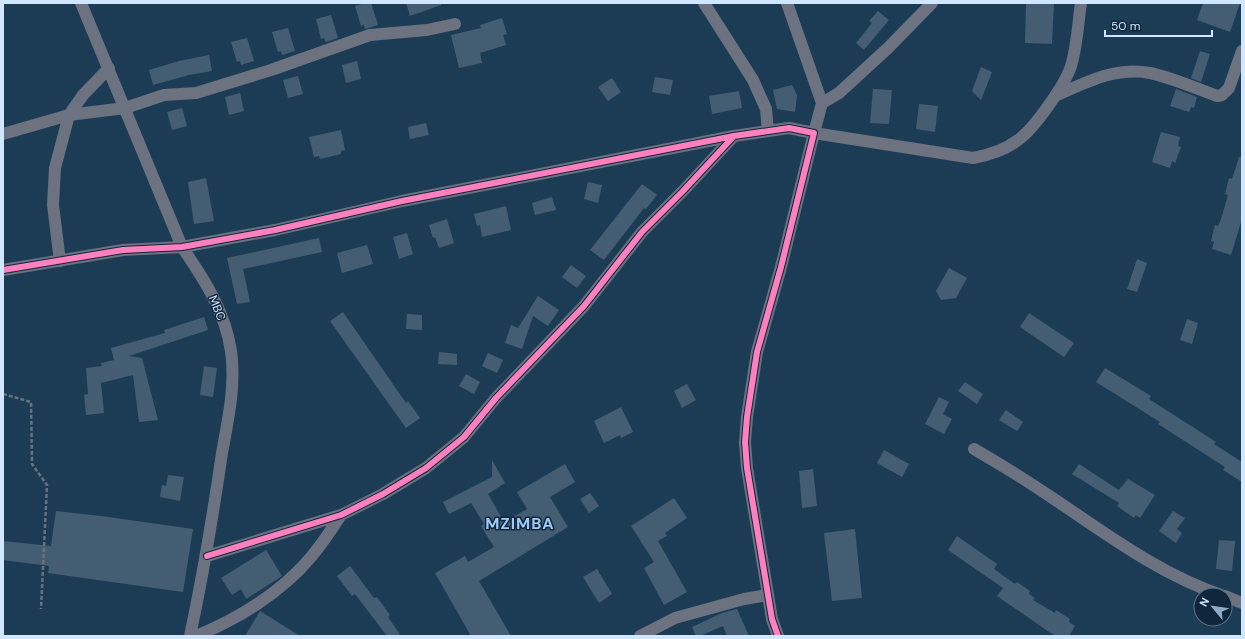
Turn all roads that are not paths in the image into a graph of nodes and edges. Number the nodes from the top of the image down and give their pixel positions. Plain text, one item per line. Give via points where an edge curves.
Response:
1 (81, 3) edge
2 (704, 3) edge
3 (787, 3) edge
4 (932, 3) edge
5 (1081, 3) edge
6 (455, 24) dead end
7 (1242, 51) edge
8 (109, 68) junction
9 (1054, 96) junction
10 (822, 103) junction
11 (125, 108) junction
12 (69, 115) junction
13 (768, 130) junction
14 (814, 133) junction
15 (3, 134) edge
16 (734, 136) junction
17 (182, 247) junction
18 (60, 261) junction
19 (3, 270) edge
20 (974, 448) dead end
21 (341, 515) junction
22 (207, 556) junction
23 (1202, 587) edge
24 (768, 594) junction
25 (190, 636) edge
26 (196, 636) edge
27 (640, 636) edge
28 (778, 636) edge

1 - 8 street, MBC
2 - 13 street via 752,80 766,109
3 - 10 street
4 - 10 street via 839,93
5 - 9 street via 1071,66
6 - 11 street via 427,30 370,35 196,93 164,96
7 - 9 street via 1229,88 1222,95 1217,96 1161,76 1123,72 1097,78
8 - 11 street, MBC
8 - 12 street via 83,95
9 - 14 street via 1018,140 988,155 973,158
10 - 14 street
11 - 12 street
11 - 17 street, MBC
12 - 15 street
12 - 18 street via 55,168 53,205
13 - 14 street via 790,128
13 - 16 street
14 - 24 street via 757,352 747,417 747,468
16 - 17 street via 410,199 275,230
16 - 21 street via 642,232 584,306 496,398 464,438 426,468
17 - 18 street via 123,250
17 - 22 street, MBC via 204,279 220,312 231,351 232,392
18 - 19 street
20 - 23 street via 1118,543 1174,575
21 - 22 street
21 - 26 street via 312,557 281,587 216,628
22 - 25 street, MBC
24 - 27 street via 675,618
24 - 28 street

